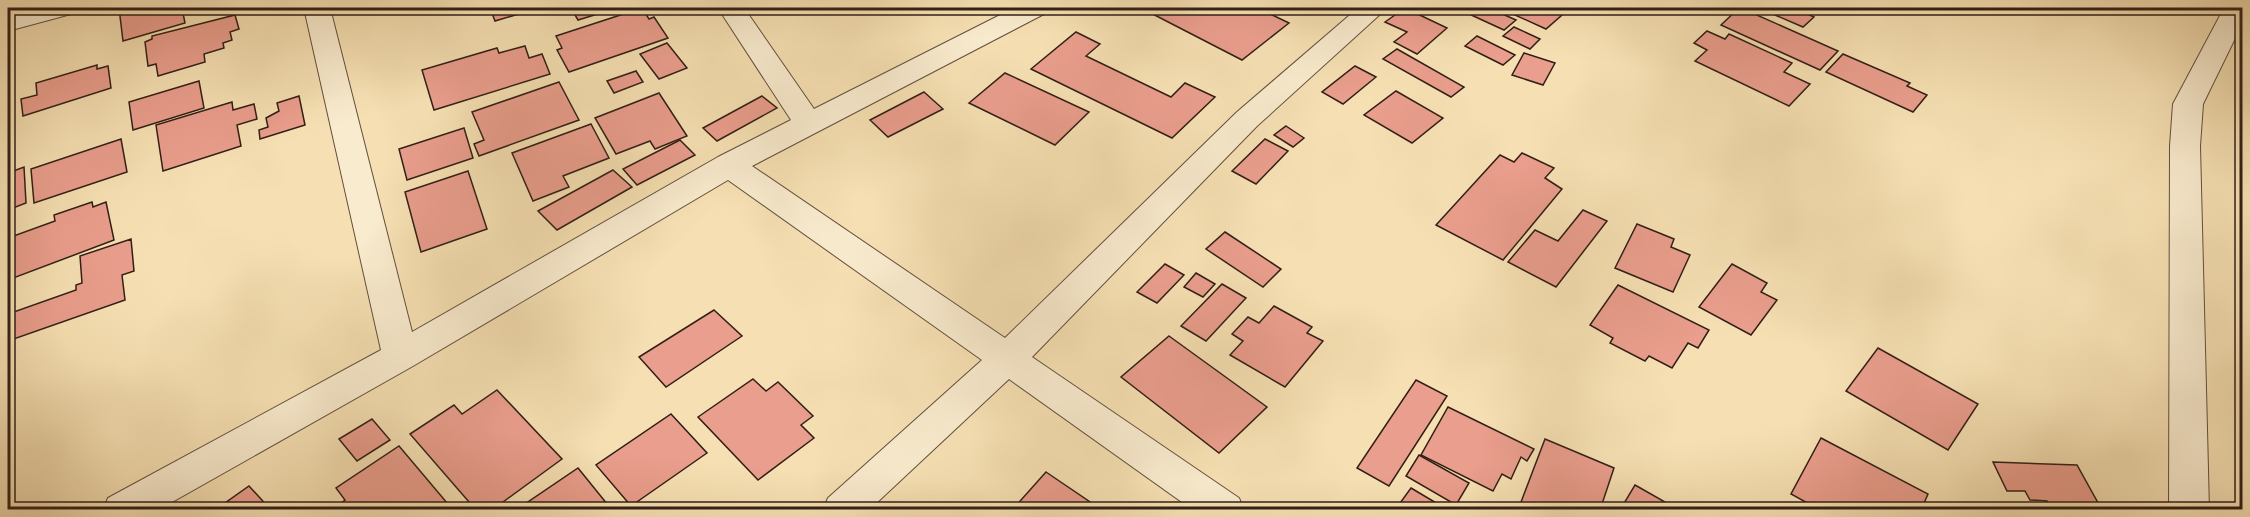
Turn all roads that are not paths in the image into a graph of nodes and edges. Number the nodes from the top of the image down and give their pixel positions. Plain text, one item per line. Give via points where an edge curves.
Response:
1 (61, 8) edge
2 (317, 8) edge
3 (731, 8) edge
4 (1034, 8) edge
5 (1374, 8) edge
6 (2237, 8) edge
7 (8, 23) edge
8 (809, 123) junction
9 (729, 165) junction
10 (399, 356) junction
11 (1005, 360) junction
12 (122, 510) edge
13 (842, 510) edge
14 (1225, 510) edge
15 (2189, 510) edge

1 - 7 street
2 - 10 street
3 - 8 street
4 - 8 street
5 - 11 street via 1247,119
6 - 15 street via 2188,104 2185,158
8 - 9 street
9 - 10 street
9 - 11 street
10 - 12 street
11 - 13 street
11 - 14 street

